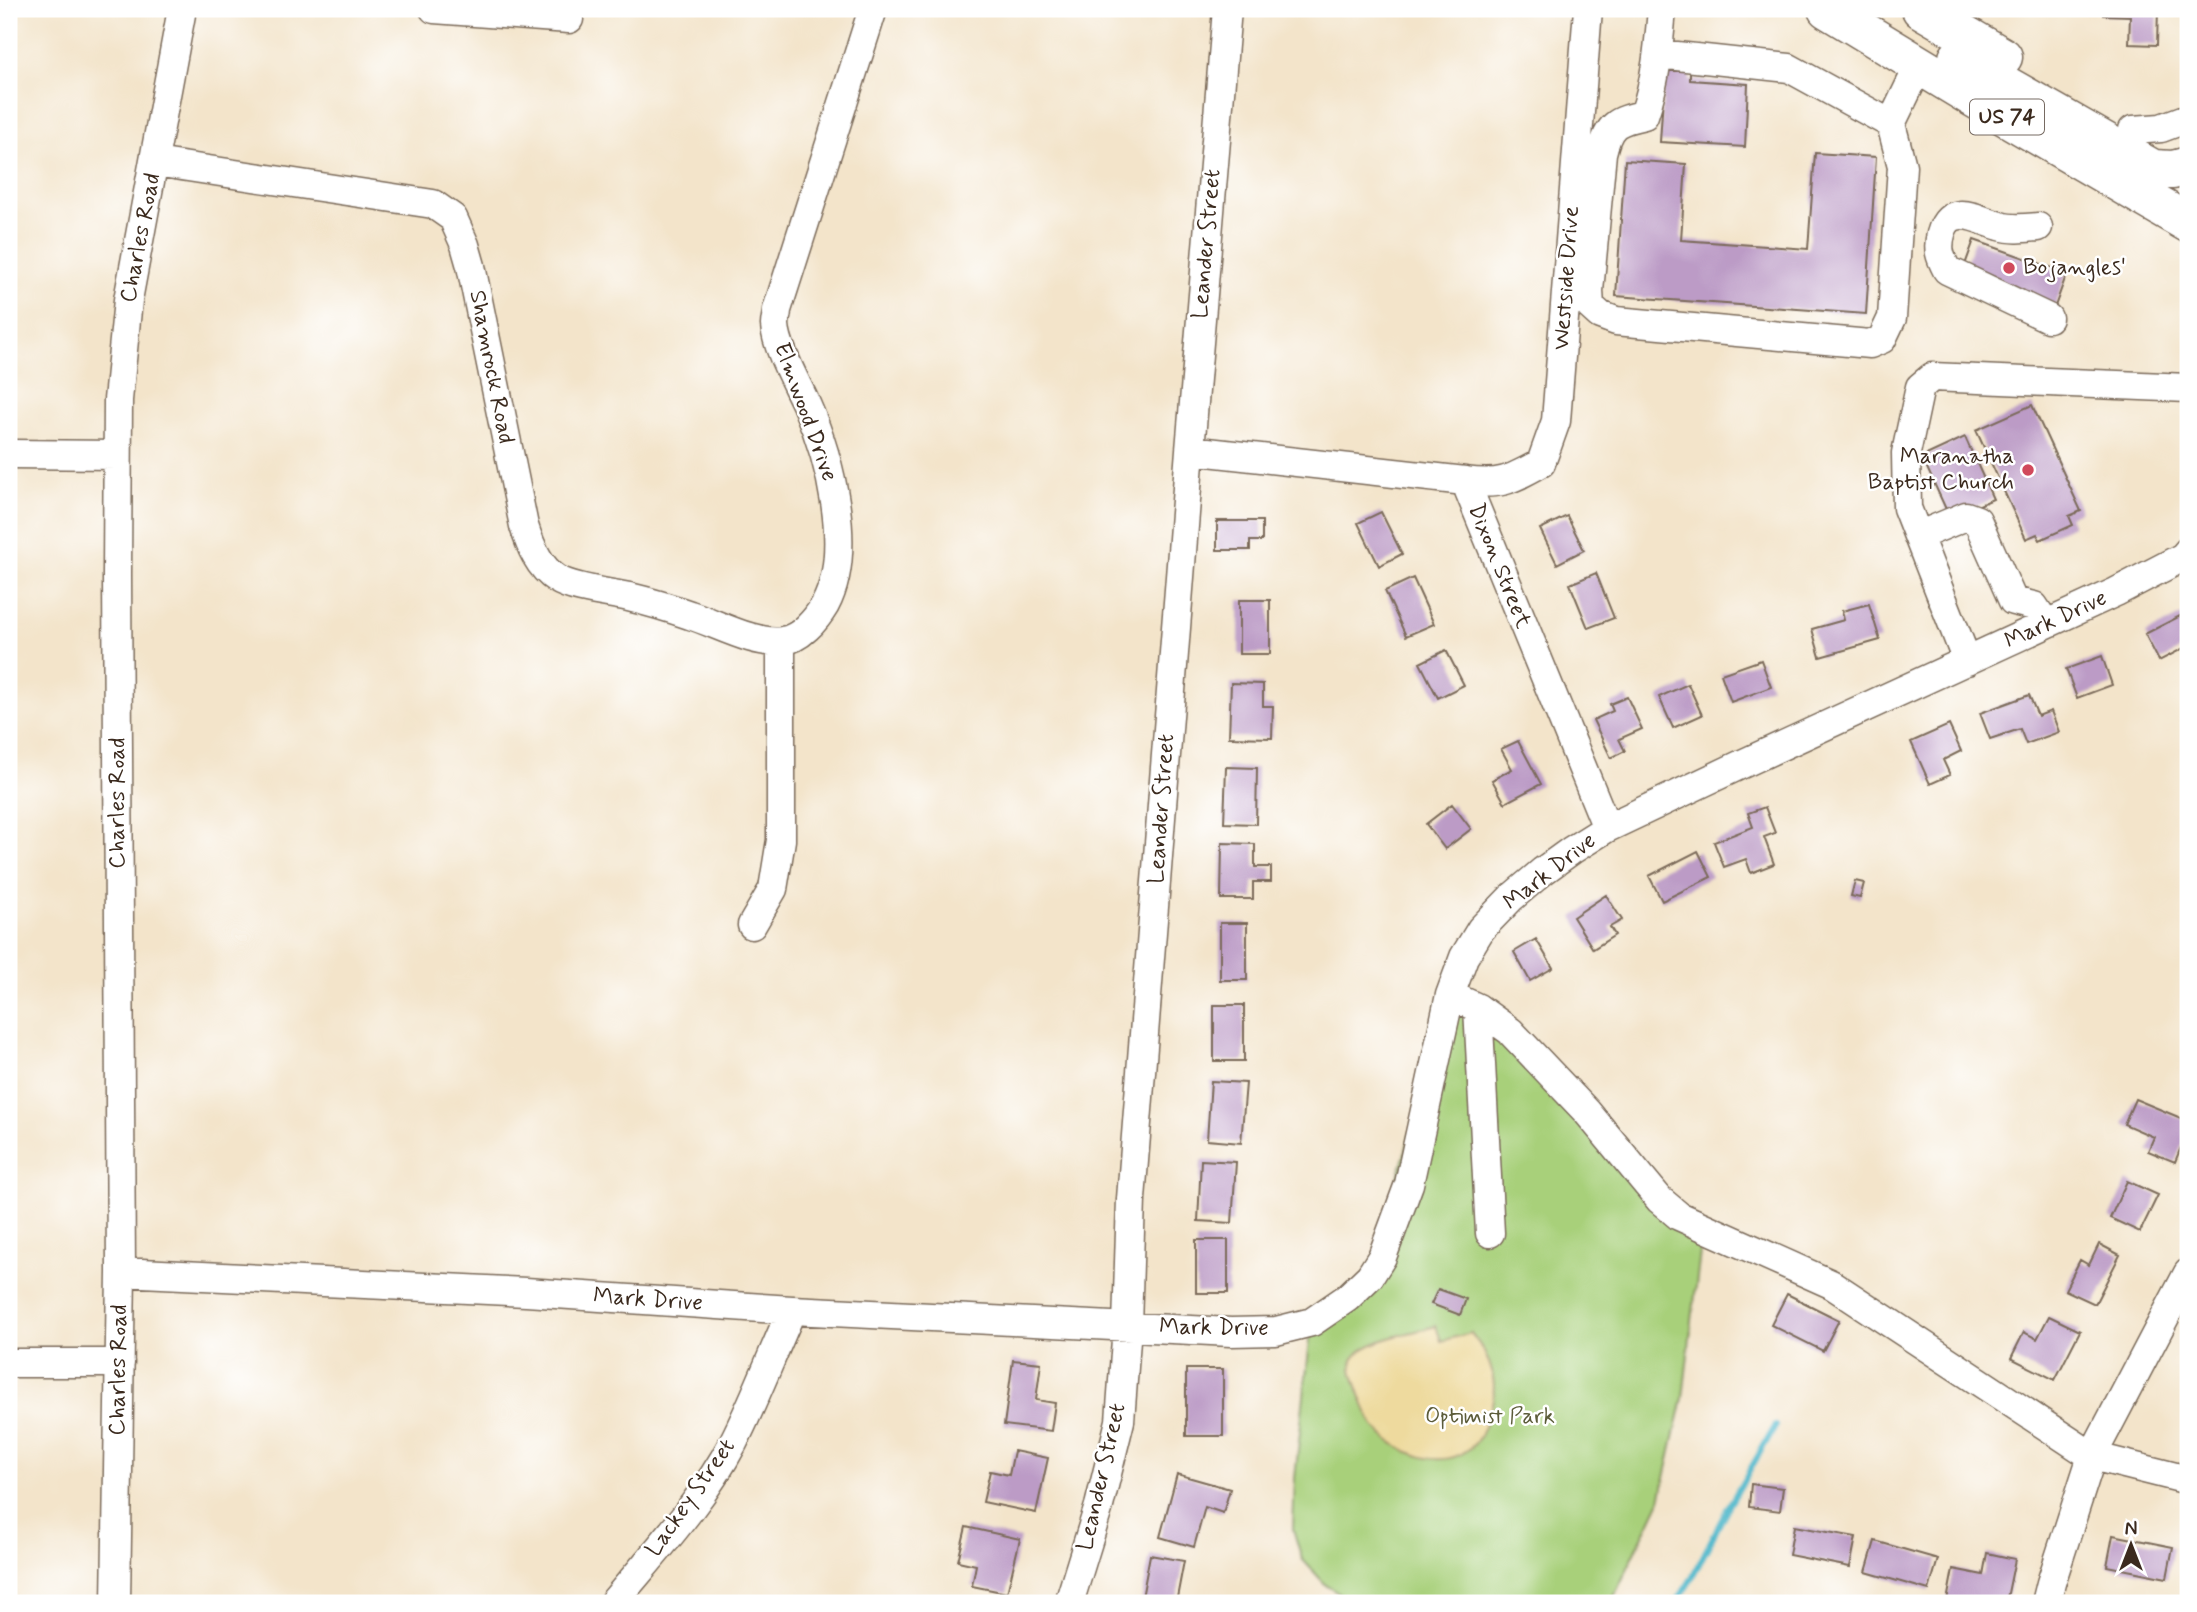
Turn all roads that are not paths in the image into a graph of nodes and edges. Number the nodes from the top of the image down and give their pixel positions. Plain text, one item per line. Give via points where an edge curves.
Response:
1 (182, 9) edge
2 (434, 9) edge
3 (873, 9) edge
4 (1227, 9) edge
5 (1588, 9) edge
6 (1662, 9) edge
7 (1921, 9) edge
8 (1834, 13) edge
9 (569, 19) dead end
10 (1658, 54) junction
11 (1920, 64) junction
12 (2188, 118) edge
13 (1891, 124) junction
14 (2133, 130) junction
15 (155, 162) junction
16 (2188, 163) edge
17 (2188, 223) edge
18 (2038, 227) dead end
19 (1577, 306) junction
20 (2048, 318) dead end
21 (2188, 388) edge
22 (1189, 450) junction
23 (9, 454) edge
24 (117, 455) junction
25 (1465, 481) junction
26 (1918, 536) junction
27 (2188, 551) edge
28 (2046, 624) junction
29 (781, 642) junction
30 (1967, 661) junction
31 (1607, 828) junction
32 (752, 925) dead end
33 (1450, 995) junction
34 (1478, 1008) junction
35 (1490, 1233) dead end
36 (121, 1272) junction
37 (2188, 1273) edge
38 (792, 1310) junction
39 (1127, 1326) junction
40 (9, 1363) edge
41 (120, 1363) junction
42 (2092, 1457) junction
43 (2188, 1480) edge
44 (116, 1603) edge
45 (613, 1603) edge
46 (1069, 1603) edge
47 (2046, 1603) edge

1 - 15 street, Charles Road
2 - 9 street
3 - 29 street, Elmwood Drive via 776,317 778,341 830,469 838,524 832,592 818,617 798,636
4 - 22 street, Leander Street
5 - 19 street, Westside Drive
6 - 10 street
7 - 14 highway, US 74
8 - 11 highway, US 74
8 - 16 highway via 1886,17 2144,165 2162,171
10 - 13 street via 1789,68
10 - 19 street via 1644,115 1614,124 1606,134 1589,291
11 - 13 street
11 - 17 highway, US 74
12 - 14 street via 2161,128
13 - 19 street via 1902,166 1892,318 1882,339 1870,344 1616,321
14 - 16 highway, US 74
15 - 24 street, Charles Road via 128,300
15 - 29 street, Shamrock Road via 433,204 453,218 471,266 524,526 531,547 547,570 573,585 658,605 752,638
18 - 20 street via 2002,227 1967,216 1953,217 1944,225 1938,250 1947,270
19 - 25 street, Westside Drive via 1556,421 1541,463 1510,481
21 - 26 street via 1932,377 1920,387 1906,453 1907,508
22 - 25 street, Dixon Street
22 - 39 street, Leander Street via 1131,1199
23 - 24 street
24 - 36 street, Charles Road
25 - 31 street, Dixon Street
26 - 28 street via 1966,516 1977,520 2013,601 2034,606
26 - 30 street
27 - 28 street, Mark Drive via 2149,575
28 - 30 street, Mark Drive
29 - 32 street via 781,840 773,889
30 - 31 street, Mark Drive
31 - 33 street, Mark Drive via 1543,871 1481,929
33 - 34 street
33 - 39 street, Mark Drive via 1409,1184 1382,1257 1370,1276 1312,1322 1276,1331
34 - 35 street
34 - 42 street via 1510,1031 1679,1216 1831,1284
36 - 38 street, Mark Drive
36 - 41 street, Charles Road
37 - 42 street
38 - 39 street, Mark Drive
38 - 45 street, Lackey Street via 749,1410 713,1476
39 - 46 street, Leander Street via 1120,1422
40 - 41 street
41 - 44 street, Charles Road
42 - 43 street
42 - 47 street

